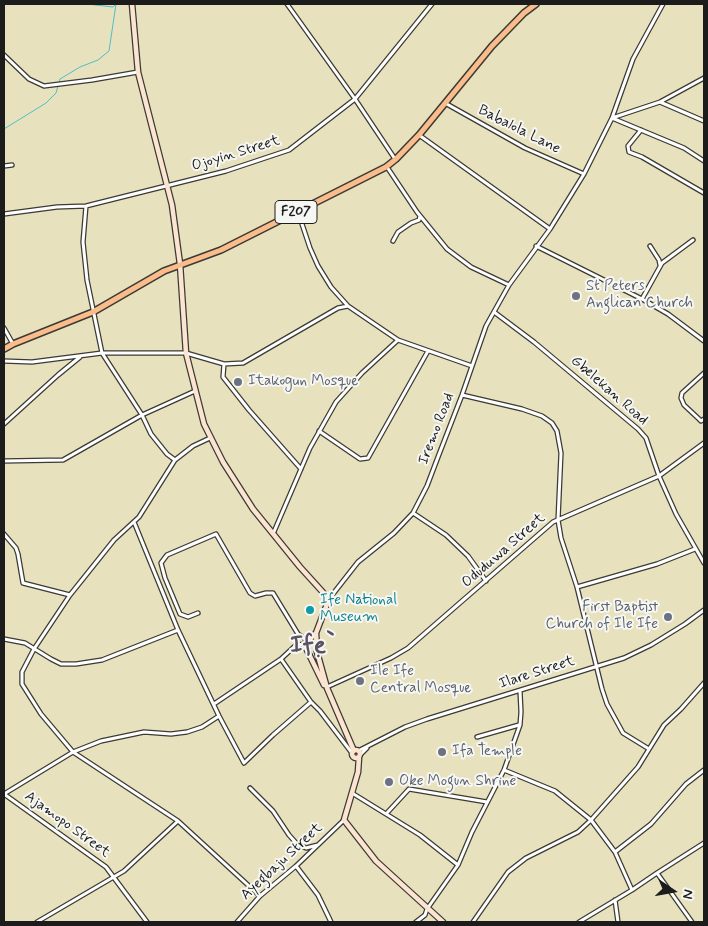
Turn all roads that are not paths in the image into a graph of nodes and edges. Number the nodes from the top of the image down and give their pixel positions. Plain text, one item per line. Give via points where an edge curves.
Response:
1 (132, 4) edge
2 (287, 4) edge
3 (432, 4) edge
4 (536, 4) edge
5 (663, 4) edge
6 (4, 55) edge
7 (138, 72) junction
8 (704, 78) edge
9 (355, 99) junction
10 (660, 102) junction
11 (445, 103) junction
12 (612, 118) junction
13 (704, 120) edge
14 (641, 130) junction
15 (419, 135) junction
16 (396, 160) junction
17 (704, 160) edge
18 (12, 165) dead end
19 (4, 166) edge
20 (386, 167) junction
21 (584, 174) junction
22 (168, 187) junction
23 (704, 193) edge
24 (86, 206) junction
25 (298, 211) junction
26 (4, 214) edge
27 (420, 215) junction
28 (550, 229) junction
29 (693, 240) dead end
30 (393, 242) dead end
31 (536, 246) junction
32 (650, 246) dead end
33 (180, 264) junction
34 (660, 266) junction
35 (509, 285) junction
36 (642, 299) junction
37 (348, 306) junction
38 (93, 312) junction
39 (494, 312) junction
40 (4, 328) edge
41 (398, 340) junction
42 (704, 341) edge
43 (13, 344) junction
44 (4, 349) edge
45 (428, 351) junction
46 (102, 353) junction
47 (186, 353) junction
48 (80, 357) junction
49 (4, 361) edge
50 (224, 364) junction
51 (472, 366) junction
52 (704, 373) edge
53 (195, 391) junction
54 (462, 395) junction
55 (142, 415) junction
56 (704, 419) edge
57 (4, 424) edge
58 (319, 431) junction
59 (210, 438) junction
60 (704, 443) edge
61 (175, 460) junction
62 (4, 461) edge
63 (301, 469) junction
64 (659, 476) junction
65 (413, 513) junction
66 (558, 520) junction
67 (134, 522) junction
68 (4, 534) edge
69 (273, 534) junction
70 (695, 549) junction
71 (704, 564) edge
72 (486, 581) junction
73 (577, 587) junction
74 (70, 595) junction
75 (329, 599) junction
76 (704, 610) edge
77 (198, 613) dead end
78 (178, 630) junction
79 (316, 633) junction
80 (4, 639) edge
81 (307, 642) junction
82 (34, 649) junction
83 (317, 652) junction
84 (308, 655) junction
85 (281, 658) junction
86 (596, 666) junction
87 (704, 683) edge
88 (327, 688) junction
89 (520, 691) junction
90 (312, 702) junction
91 (214, 704) junction
92 (219, 716) junction
93 (520, 725) junction
94 (477, 737) dead end
95 (649, 749) junction
96 (73, 752) junction
97 (357, 754) junction
98 (504, 770) junction
99 (704, 770) edge
100 (250, 788) dead end
101 (352, 792) junction
102 (4, 794) edge
103 (487, 802) junction
104 (386, 814) junction
105 (344, 820) junction
106 (592, 820) junction
107 (178, 821) junction
108 (704, 844) edge
109 (318, 845) junction
110 (614, 852) junction
111 (458, 865) junction
112 (296, 866) junction
113 (657, 872) junction
114 (114, 877) junction
115 (632, 890) junction
116 (260, 896) junction
117 (615, 900) junction
118 (427, 909) junction
119 (37, 922) edge
120 (148, 922) edge
121 (237, 922) edge
122 (331, 922) edge
123 (416, 922) edge
124 (443, 922) edge
125 (473, 922) edge
126 (578, 922) edge
127 (618, 922) edge
128 (692, 922) edge

1 - 7 street
2 - 9 street
3 - 9 street, Ojoyin Street
4 - 11 main road, F207 via 492,46
5 - 12 street, Iremo Road via 633,59
6 - 7 street via 29,79 44,86
7 - 22 street
8 - 10 street
9 - 16 street
9 - 22 street, Ojoyin Street via 289,150
10 - 12 street
10 - 13 street
11 - 15 main road, F207
11 - 21 street, Babalola Lane via 525,148
12 - 14 street
12 - 21 street, Iremo Road
14 - 17 street
14 - 23 street via 628,146 629,152
15 - 16 main road, F207
15 - 28 street
16 - 20 main road, F207
18 - 19 street
20 - 25 main road, F207
20 - 27 street
21 - 28 street, Iremo Road
22 - 24 street, Ojoyin Street
22 - 33 street
24 - 26 street, Ojoyin Street
24 - 38 street via 83,242
25 - 33 main road, F207 via 221,250
25 - 37 street via 318,266
27 - 30 street via 419,220 398,232
27 - 35 street via 453,255
28 - 31 street, Iremo Road
29 - 34 street
31 - 35 street, Iremo Road
31 - 36 street
32 - 34 street
33 - 38 main road, F207
33 - 47 street
34 - 36 street
35 - 39 street, Iremo Road
36 - 42 street
37 - 41 street
37 - 50 street via 338,308 243,363
38 - 43 main road, F207
38 - 46 street
39 - 51 street, Iremo Road
39 - 64 street, Gbelekan Road via 638,429 646,438
40 - 43 street
41 - 45 street
41 - 58 street via 349,386
43 - 44 main road, F207
45 - 51 street
45 - 58 street via 368,458 360,459
46 - 47 street
46 - 48 street
46 - 55 street
47 - 50 street
47 - 53 street
48 - 49 street
48 - 57 street
50 - 63 street via 223,377
51 - 54 street, Iremo Road
52 - 56 street via 682,393 681,398 701,421
53 - 55 street
53 - 59 street
54 - 65 street, Iremo Road via 427,486
54 - 66 street via 522,409 552,423 557,431 561,454
55 - 61 street via 151,434
55 - 62 street via 63,460
58 - 63 street
59 - 61 street
59 - 69 street via 237,486
60 - 64 street, Oduduwa Street
61 - 67 street
63 - 69 street
64 - 66 street, Oduduwa Street
64 - 70 street, Gbelekan Road
65 - 72 street via 446,535 468,556
65 - 75 street, Iremo Road via 358,562
66 - 72 street, Oduduwa Street
66 - 73 street
67 - 74 street via 114,540
67 - 78 street
68 - 74 street via 16,548 23,583
69 - 75 street
70 - 71 street, Gbelekan Road
70 - 73 street via 657,564
72 - 88 street, Oduduwa Street via 408,648
73 - 86 street
74 - 82 street
75 - 79 street
76 - 86 street, Ilare Street via 652,645
77 - 81 street via 188,617 180,614 161,563 167,555 216,534 250,593 255,596 272,593 298,634
78 - 82 street via 102,660 76,664 61,664
78 - 91 street
79 - 81 street
79 - 83 street
80 - 82 street via 25,643
81 - 84 street
81 - 85 street via 296,645
82 - 96 street via 22,672 22,684 41,714
83 - 84 street
83 - 88 street
84 - 88 street
85 - 90 street
85 - 91 street
86 - 89 street, Ilare Street
86 - 95 street via 607,704 623,733
87 - 95 street via 664,725
88 - 97 street
89 - 93 street
89 - 97 street, Ilare Street via 427,718
90 - 92 street via 244,764
90 - 97 street
91 - 92 street
92 - 96 street via 187,732 130,734
93 - 94 street
93 - 98 street
95 - 106 street via 638,767
96 - 102 street
96 - 107 street
97 - 101 street via 358,772
98 - 103 street
98 - 106 street via 555,791
99 - 110 street via 686,784 650,824
100 - 109 street via 273,811 297,844 306,848
101 - 104 street
101 - 105 street
102 - 114 street, Ajamopo Street via 106,867
103 - 104 street via 409,790
103 - 111 street
104 - 111 street via 420,835
105 - 109 street, Ayegbaju Street
105 - 118 street via 376,861
106 - 110 street
106 - 125 street via 578,832 526,858 508,872
107 - 114 street
107 - 116 street
108 - 113 street
109 - 112 street, Ayegbaju Street
110 - 115 street
111 - 118 street
112 - 116 street, Ayegbaju Street
112 - 122 street via 318,895
113 - 115 street
113 - 128 street
114 - 119 street
114 - 120 street, Ajamopo Street
115 - 117 street
116 - 121 street, Ayegbaju Street
117 - 126 street
117 - 127 street
118 - 123 street
118 - 124 street

